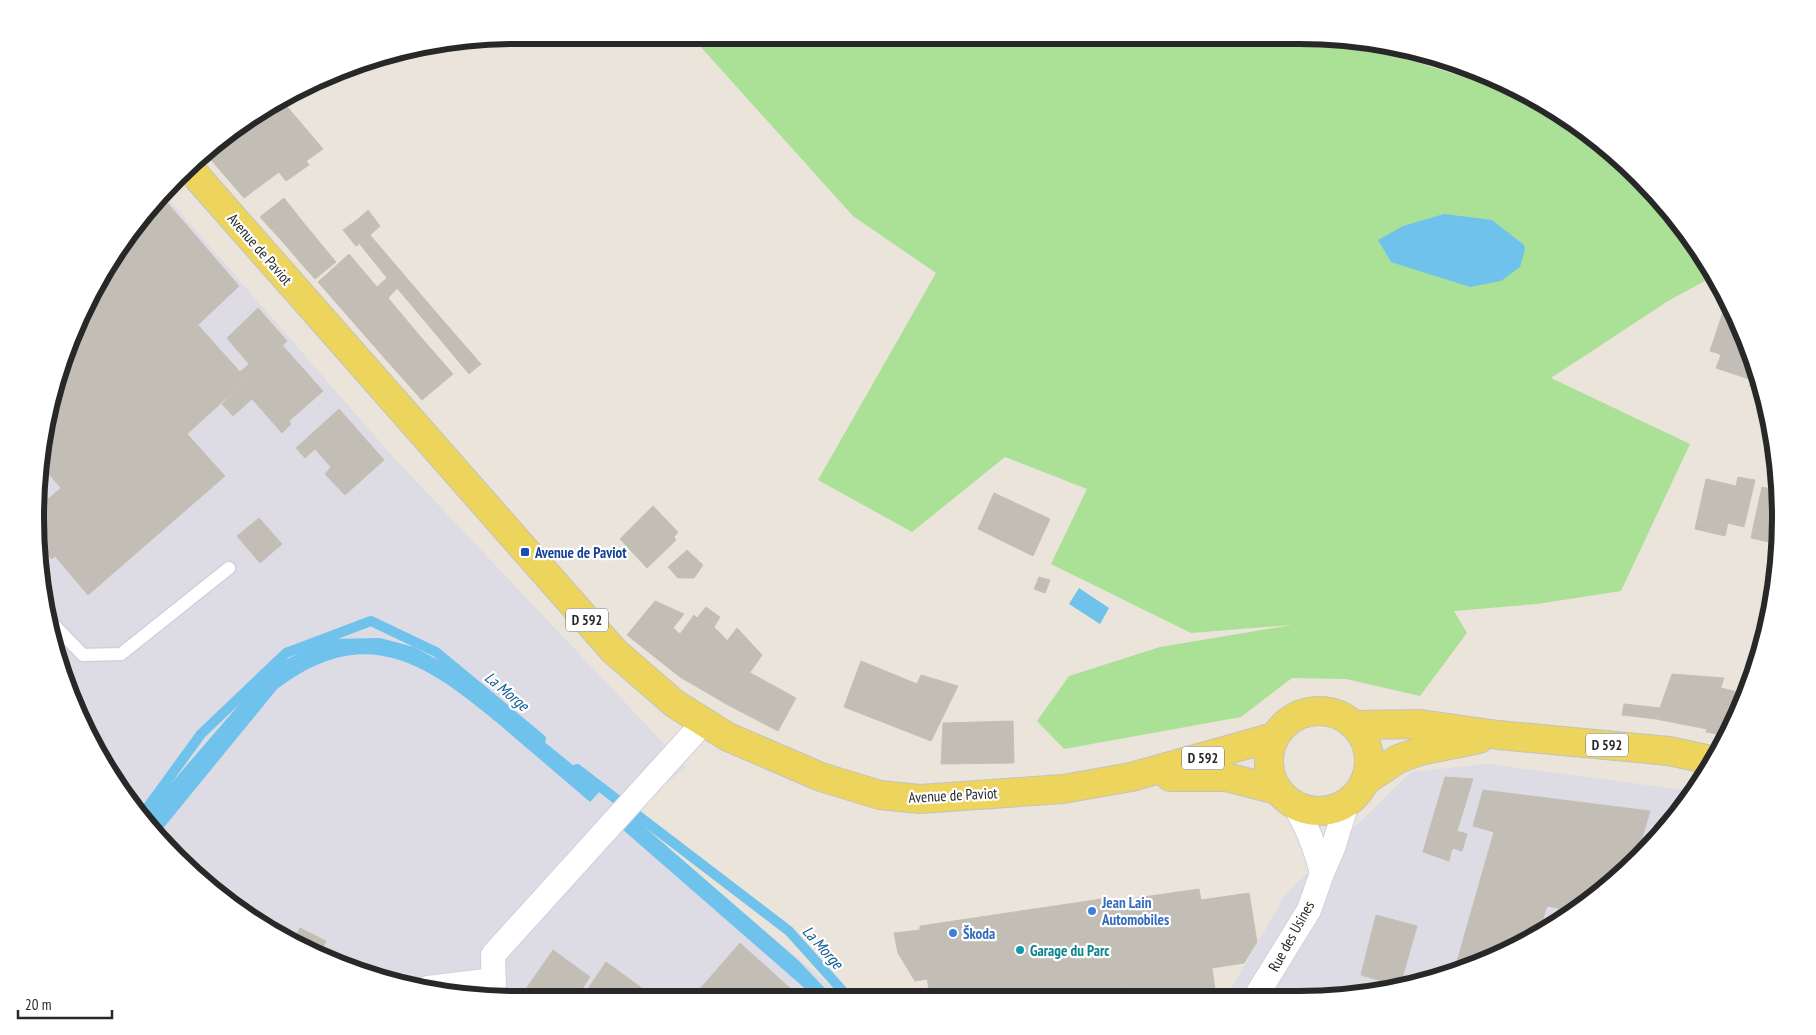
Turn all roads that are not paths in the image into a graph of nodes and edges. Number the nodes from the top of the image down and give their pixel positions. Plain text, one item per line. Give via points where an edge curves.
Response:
1 (193, 173) edge
2 (229, 568) dead end
3 (57, 628) edge
4 (704, 722) junction
5 (1354, 725) junction
6 (1498, 735) junction
7 (1274, 737) junction
8 (1706, 759) edge
9 (1131, 777) junction
10 (1365, 781) junction
11 (1286, 798) junction
12 (1347, 803) junction
13 (1322, 873) junction
14 (494, 990) edge
15 (1259, 991) edge

1 - 4 main road, Avenue de Paviot / D 592 via 614,651 674,704
2 - 3 lane via 121,654 83,655
4 - 9 main road, Avenue de Paviot / D 592 via 728,737 821,777 880,795 920,799 1053,790
4 - 14 street via 493,954
5 - 6 main road, D 592 via 1420,724
5 - 7 main road via 1344,716 1311,711 1292,718
5 - 10 main road via 1364,737 1368,751
6 - 8 main road, D 592 via 1669,751
6 - 10 main road, D 592 via 1420,751 1398,759
7 - 9 main road, Avenue de Paviot / D 592
7 - 11 main road via 1268,755 1269,773
9 - 11 main road, Avenue de Paviot / D 592 via 1226,776
10 - 12 main road
11 - 12 main road via 1312,811 1331,810
11 - 13 street via 1305,823
12 - 13 street, Rue des Usines
13 - 15 street, Rue des Usines via 1308,910

